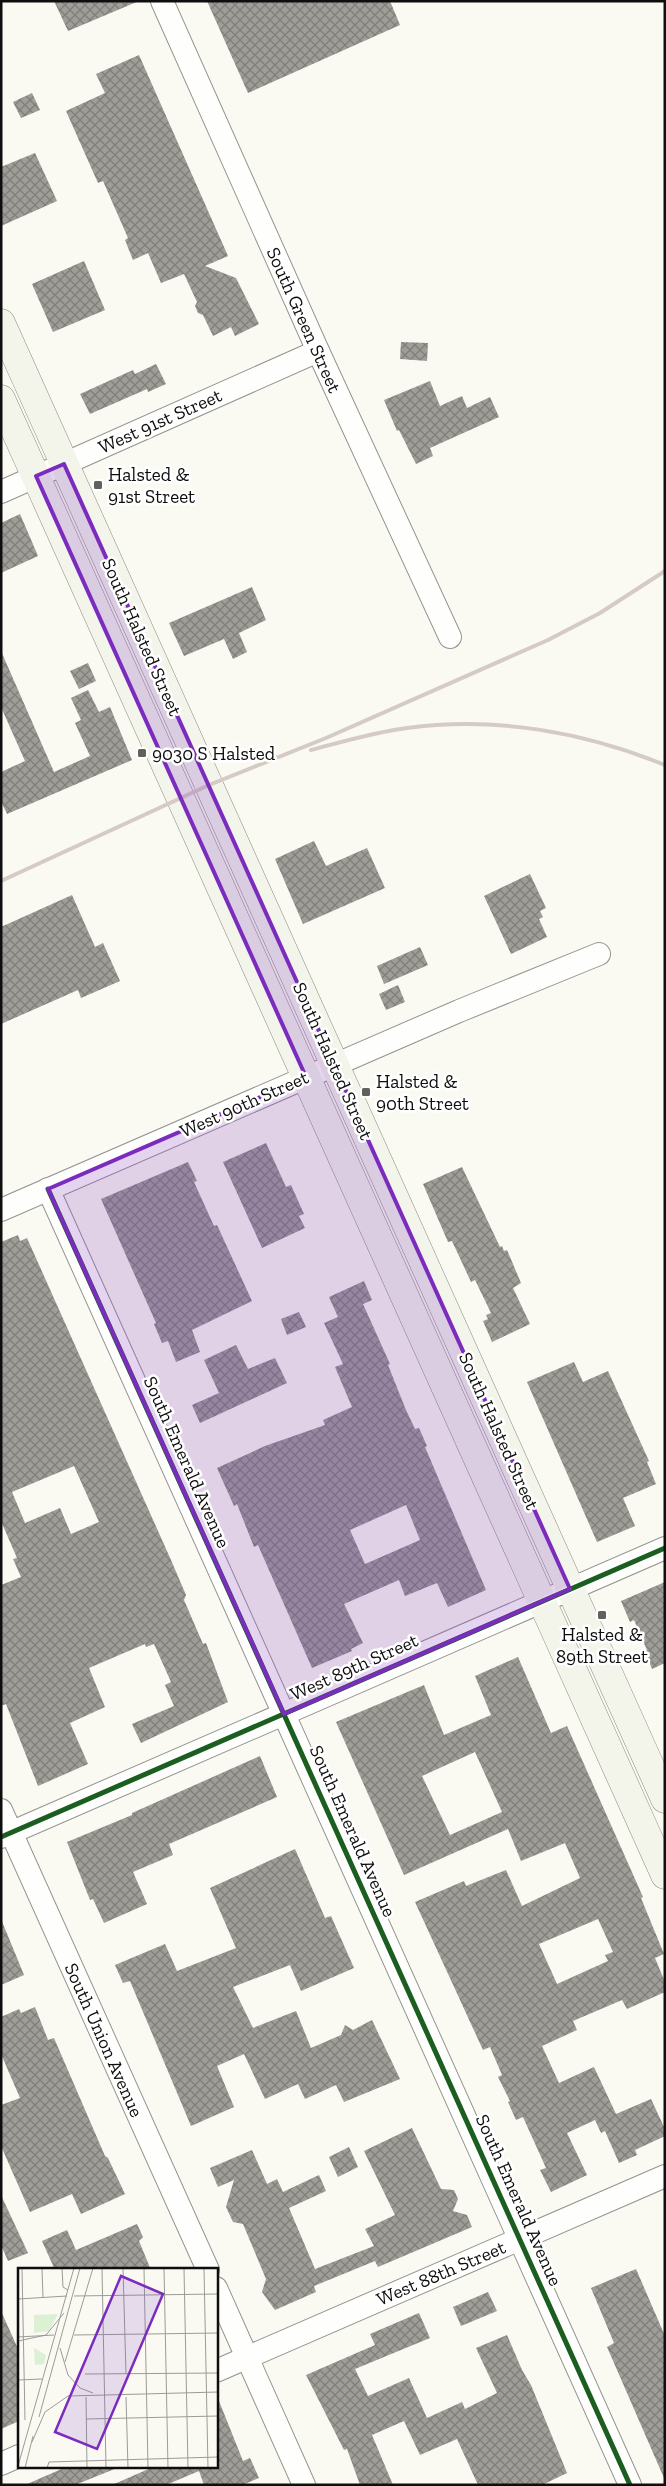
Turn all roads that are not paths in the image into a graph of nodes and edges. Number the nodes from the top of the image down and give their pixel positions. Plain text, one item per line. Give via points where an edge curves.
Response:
1 (162, 1) edge
2 (1, 323) edge
3 (318, 351) junction
4 (1, 400) edge
5 (64, 464) junction
6 (36, 476) junction
7 (1, 492) edge
8 (450, 637) dead end
9 (599, 954) dead end
10 (334, 1064) junction
11 (306, 1077) junction
12 (48, 1190) junction
13 (1, 1210) edge
14 (665, 1548) edge
15 (570, 1589) junction
16 (542, 1601) junction
17 (284, 1714) junction
18 (665, 1799) edge
19 (1, 1810) edge
20 (6, 1835) edge
21 (665, 1875) edge
22 (665, 2176) edge
23 (520, 2239) junction
24 (207, 2268) edge
25 (218, 2292) edge
26 (247, 2357) junction
27 (218, 2370) edge
28 (18, 2456) edge
29 (1, 2464) edge
30 (304, 2485) edge
31 (630, 2485) edge

1 - 3 street, South Green Street
2 - 5 main road, South Halsted Street
3 - 5 street, West 91st Street
3 - 8 street, South Green Street
4 - 6 main road, South Halsted Street
5 - 6 street, West 91st Street
5 - 10 main road, South Halsted Street
6 - 7 street, West 91st Street
6 - 11 main road, South Halsted Street
9 - 10 street, West 90th Street
10 - 11 street, West 90th Street
10 - 15 main road, South Halsted Street
11 - 12 street, West 90th Street
11 - 16 main road, South Halsted Street
12 - 13 street, West 90th Street
12 - 17 street, South Emerald Avenue
14 - 15 street, West 89th Street
15 - 16 street, West 89th Street
15 - 18 main road, South Halsted Street
16 - 17 street, West 89th Street
16 - 21 main road, South Halsted Street
17 - 20 street, West 89th Street
17 - 23 street, South Emerald Avenue
19 - 20 street, South Union Avenue
20 - 24 street, South Union Avenue
22 - 23 street, West 88th Street
23 - 26 street, West 88th Street
23 - 31 street, South Emerald Avenue
25 - 26 street
26 - 27 street, West 88th Street
26 - 30 street
28 - 29 street

